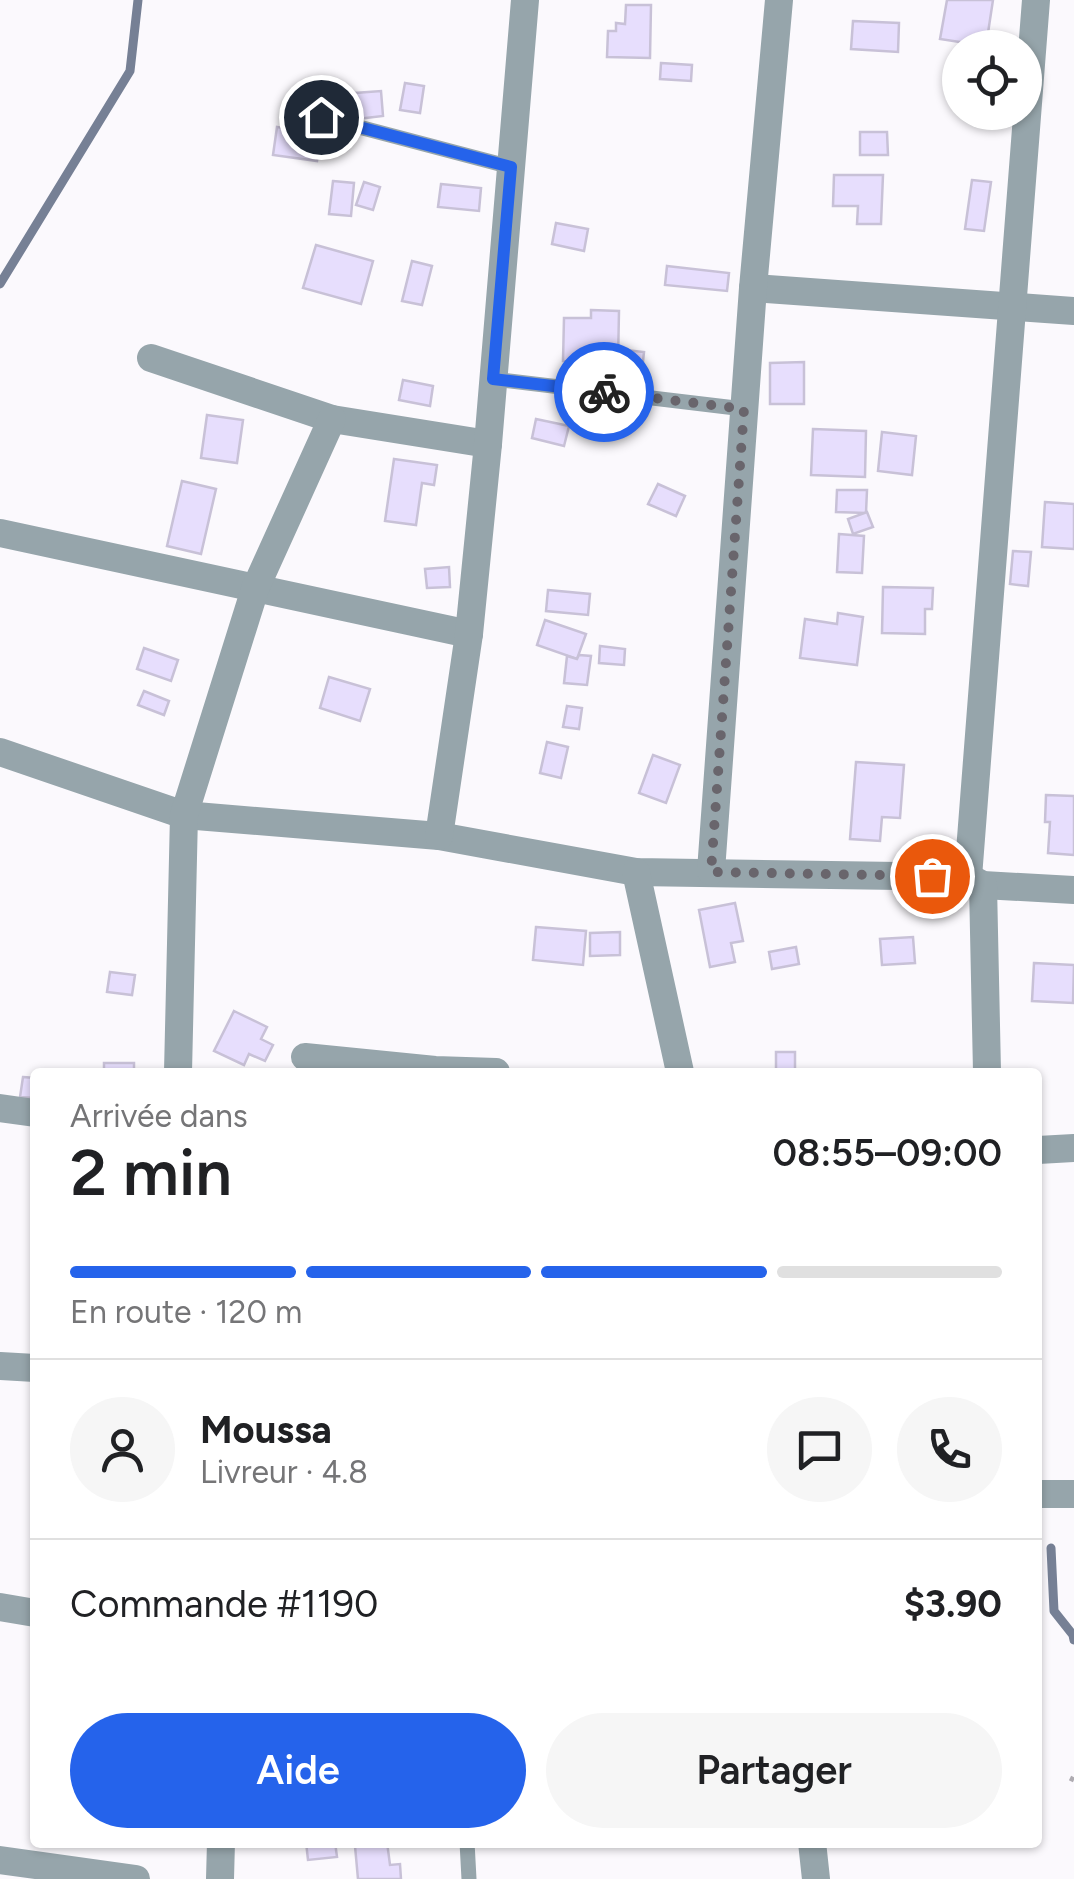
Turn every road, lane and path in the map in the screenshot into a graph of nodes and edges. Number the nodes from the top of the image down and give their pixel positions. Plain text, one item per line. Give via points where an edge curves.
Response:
1 (525, 0) edge
2 (779, 0) edge
3 (1036, 0) edge
4 (321, 117) dead end
5 (511, 167) junction
6 (753, 288) junction
7 (1011, 306) junction
8 (1074, 311) edge
9 (151, 358) dead end
10 (493, 379) junction
11 (744, 409) junction
12 (332, 419) junction
13 (488, 444) junction
14 (0, 532) edge
15 (255, 589) junction
16 (469, 634) junction
17 (0, 752) edge
18 (184, 815) junction
19 (438, 836) junction
20 (636, 872) junction
21 (711, 872) junction
22 (976, 881) junction
23 (1074, 890) edge
24 (305, 1057) dead end
25 (178, 1068) edge
26 (407, 1068) edge
27 (679, 1068) edge
28 (987, 1068) edge
29 (0, 1108) edge
30 (30, 1112) edge
31 (1074, 1148) edge
32 (1042, 1150) edge
33 (0, 1366) edge
34 (30, 1368) edge
35 (1042, 1494) edge
36 (1074, 1494) edge
37 (0, 1606) edge
38 (30, 1612) edge
39 (221, 1848) edge
40 (467, 1848) edge
41 (813, 1848) edge
42 (0, 1860) edge
43 (136, 1879) edge
44 (220, 1879) edge
45 (469, 1879) edge
46 (816, 1879) edge

1 - 5 street
2 - 6 street
3 - 7 street
4 - 5 lane
5 - 10 street
6 - 7 street
6 - 11 street
7 - 8 street
7 - 22 street
9 - 12 street
10 - 11 lane
10 - 13 street
11 - 21 street
12 - 13 street
12 - 15 street
13 - 16 street
14 - 15 street
15 - 16 street
15 - 18 street
16 - 19 street
17 - 18 street
18 - 19 street
18 - 25 street
19 - 20 street
20 - 21 street
20 - 27 street
21 - 22 street
22 - 23 street
22 - 28 street
24 - 26 street
29 - 30 street
31 - 32 street
33 - 34 street
35 - 36 street
37 - 38 street
39 - 44 street
40 - 45 lane
41 - 46 street
42 - 43 street

